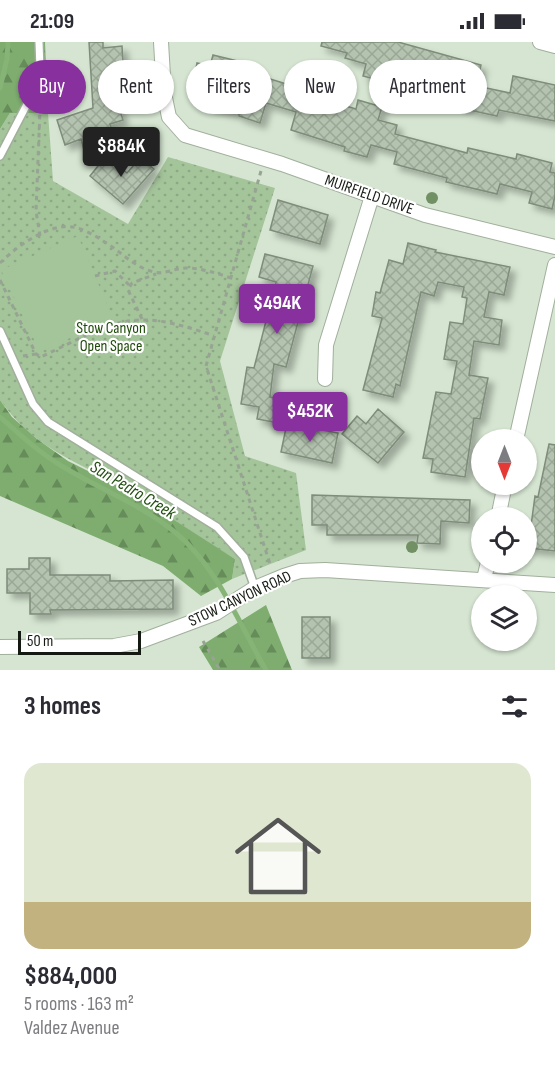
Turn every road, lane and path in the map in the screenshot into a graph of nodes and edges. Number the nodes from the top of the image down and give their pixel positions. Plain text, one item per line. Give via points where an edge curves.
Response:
1 (39, 42) edge
2 (161, 42) edge
3 (540, 42) edge
4 (555, 46) edge
5 (40, 60) edge
6 (22, 114) edge
7 (40, 114) edge
8 (0, 156) edge
9 (264, 158) junction
10 (372, 196) junction
11 (40, 236) junction
12 (555, 248) edge
13 (0, 263) edge
14 (555, 265) edge
15 (157, 273) junction
16 (95, 276) dead end
17 (231, 278) junction
18 (0, 280) edge
19 (130, 286) junction
20 (142, 319) junction
21 (0, 331) edge
22 (214, 336) junction
23 (325, 379) dead end
24 (518, 429) edge
25 (485, 573) edge
26 (484, 579) junction
27 (275, 580) junction
28 (555, 585) edge
29 (255, 588) junction
30 (203, 642) dead end
31 (0, 647) edge
32 (220, 670) edge

1 - 5 lane
2 - 9 street, MUIRFIELD DRIVE via 169,117 185,135
3 - 4 street
6 - 8 lane
7 - 11 path via 36,211
9 - 10 street, MUIRFIELD DRIVE
9 - 17 path
10 - 12 street, MUIRFIELD DRIVE
10 - 23 street via 326,345
11 - 13 path via 14,249
11 - 15 path via 73,227 103,241 138,267
14 - 24 street
15 - 17 path via 202,269
15 - 19 path
16 - 19 path via 115,271
17 - 22 path
18 - 20 path via 36,354 41,357 114,322
19 - 20 path via 128,291
20 - 22 path via 179,323
21 - 29 lane via 33,404 48,422 217,527 244,557
22 - 27 path via 206,366
25 - 26 street
26 - 27 street, STOW CANYON ROAD via 325,570 300,571
26 - 28 street, STOW CANYON ROAD
27 - 29 street, STOW CANYON ROAD
29 - 31 street, STOW CANYON ROAD via 216,613 141,642 114,646
30 - 32 path

